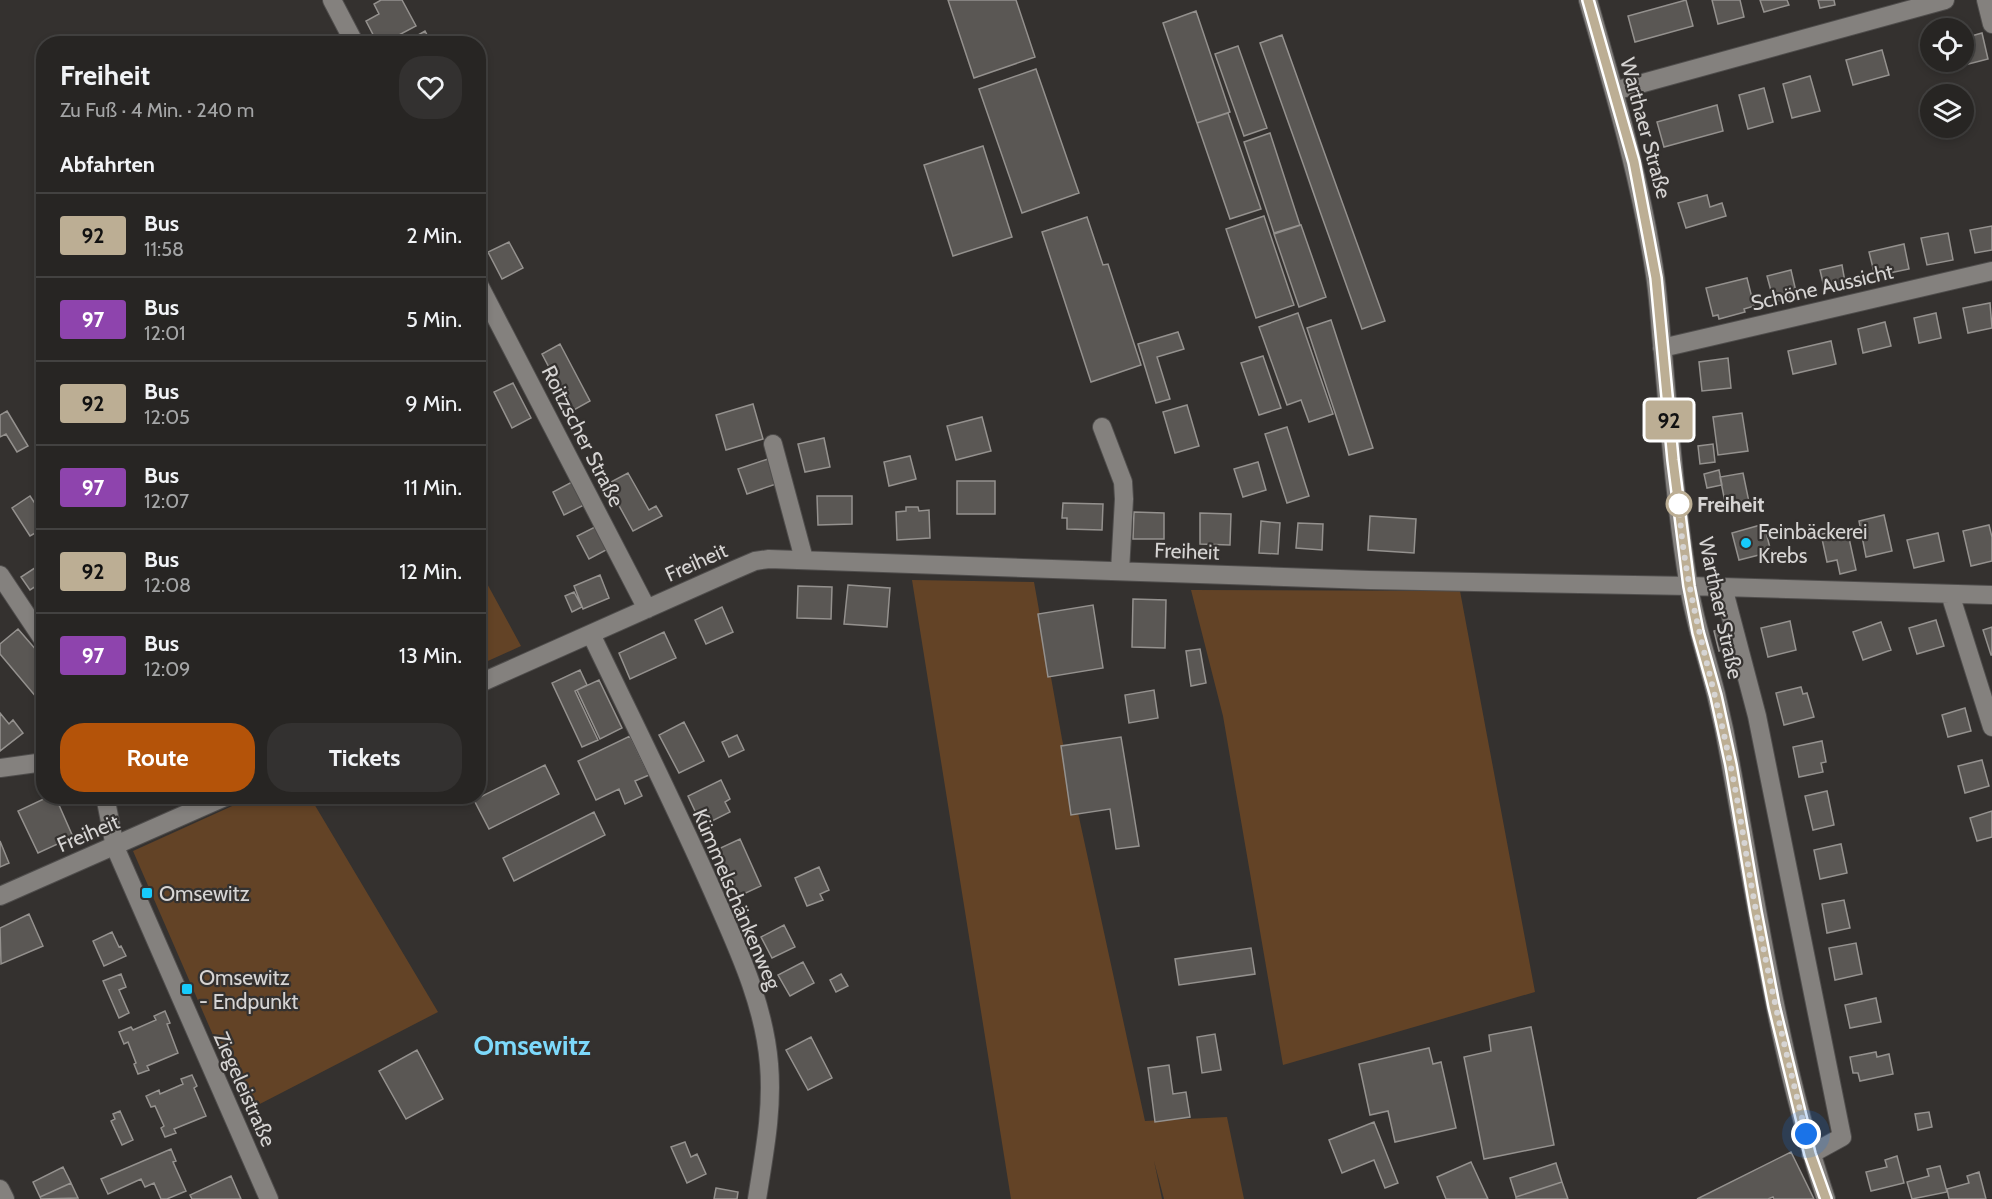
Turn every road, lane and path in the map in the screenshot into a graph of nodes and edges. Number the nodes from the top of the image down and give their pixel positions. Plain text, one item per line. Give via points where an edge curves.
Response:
1 (332, 0) edge
2 (1587, 0) edge
3 (1945, 0) edge
4 (1986, 0) edge
5 (1992, 24) edge
6 (351, 36) edge
7 (1614, 91) junction
8 (1992, 271) edge
9 (486, 298) edge
10 (1662, 348) junction
11 (1102, 427) dead end
12 (773, 444) dead end
13 (804, 559) junction
14 (1120, 571) junction
15 (0, 575) edge
16 (1689, 586) junction
17 (1723, 587) junction
18 (1950, 594) junction
19 (1992, 595) edge
20 (647, 609) junction
21 (36, 629) edge
22 (591, 634) junction
23 (486, 680) edge
24 (1992, 727) edge
25 (36, 763) edge
26 (0, 768) edge
27 (106, 804) edge
28 (209, 804) edge
29 (114, 847) junction
30 (0, 896) edge
31 (1810, 1154) junction
32 (0, 1189) edge
33 (5, 1199) edge
34 (269, 1199) edge
35 (757, 1199) edge
36 (1826, 1199) edge

1 - 6 street
2 - 7 street, Warthaer Straße
3 - 7 street
4 - 5 street
7 - 10 street, Warthaer Straße via 1645,213
8 - 10 street, Schöne Aussicht
9 - 20 street, Roitzscher Straße
10 - 16 street, Warthaer Straße
11 - 14 street via 1123,482
12 - 13 street
13 - 14 street, Freiheit
13 - 20 street, Freiheit via 755,561
14 - 16 street, Freiheit
15 - 21 street
16 - 17 street, Freiheit
16 - 31 street, Warthaer Straße via 1731,765 1774,1006
17 - 18 street, Freiheit
17 - 31 street, Warthaer Straße via 1757,716 1842,1137
18 - 19 street, Freiheit
18 - 24 street
20 - 22 street, Freiheit
22 - 23 street, Freiheit
22 - 35 street, Kümmelschänkenweg via 700,863 744,964 762,1017 770,1108
25 - 26 street
27 - 29 street, Ziegeleistraße
28 - 29 street, Freiheit
29 - 30 street, Freiheit
29 - 34 street, Ziegeleistraße
31 - 36 street, Warthaer Straße
32 - 33 street

